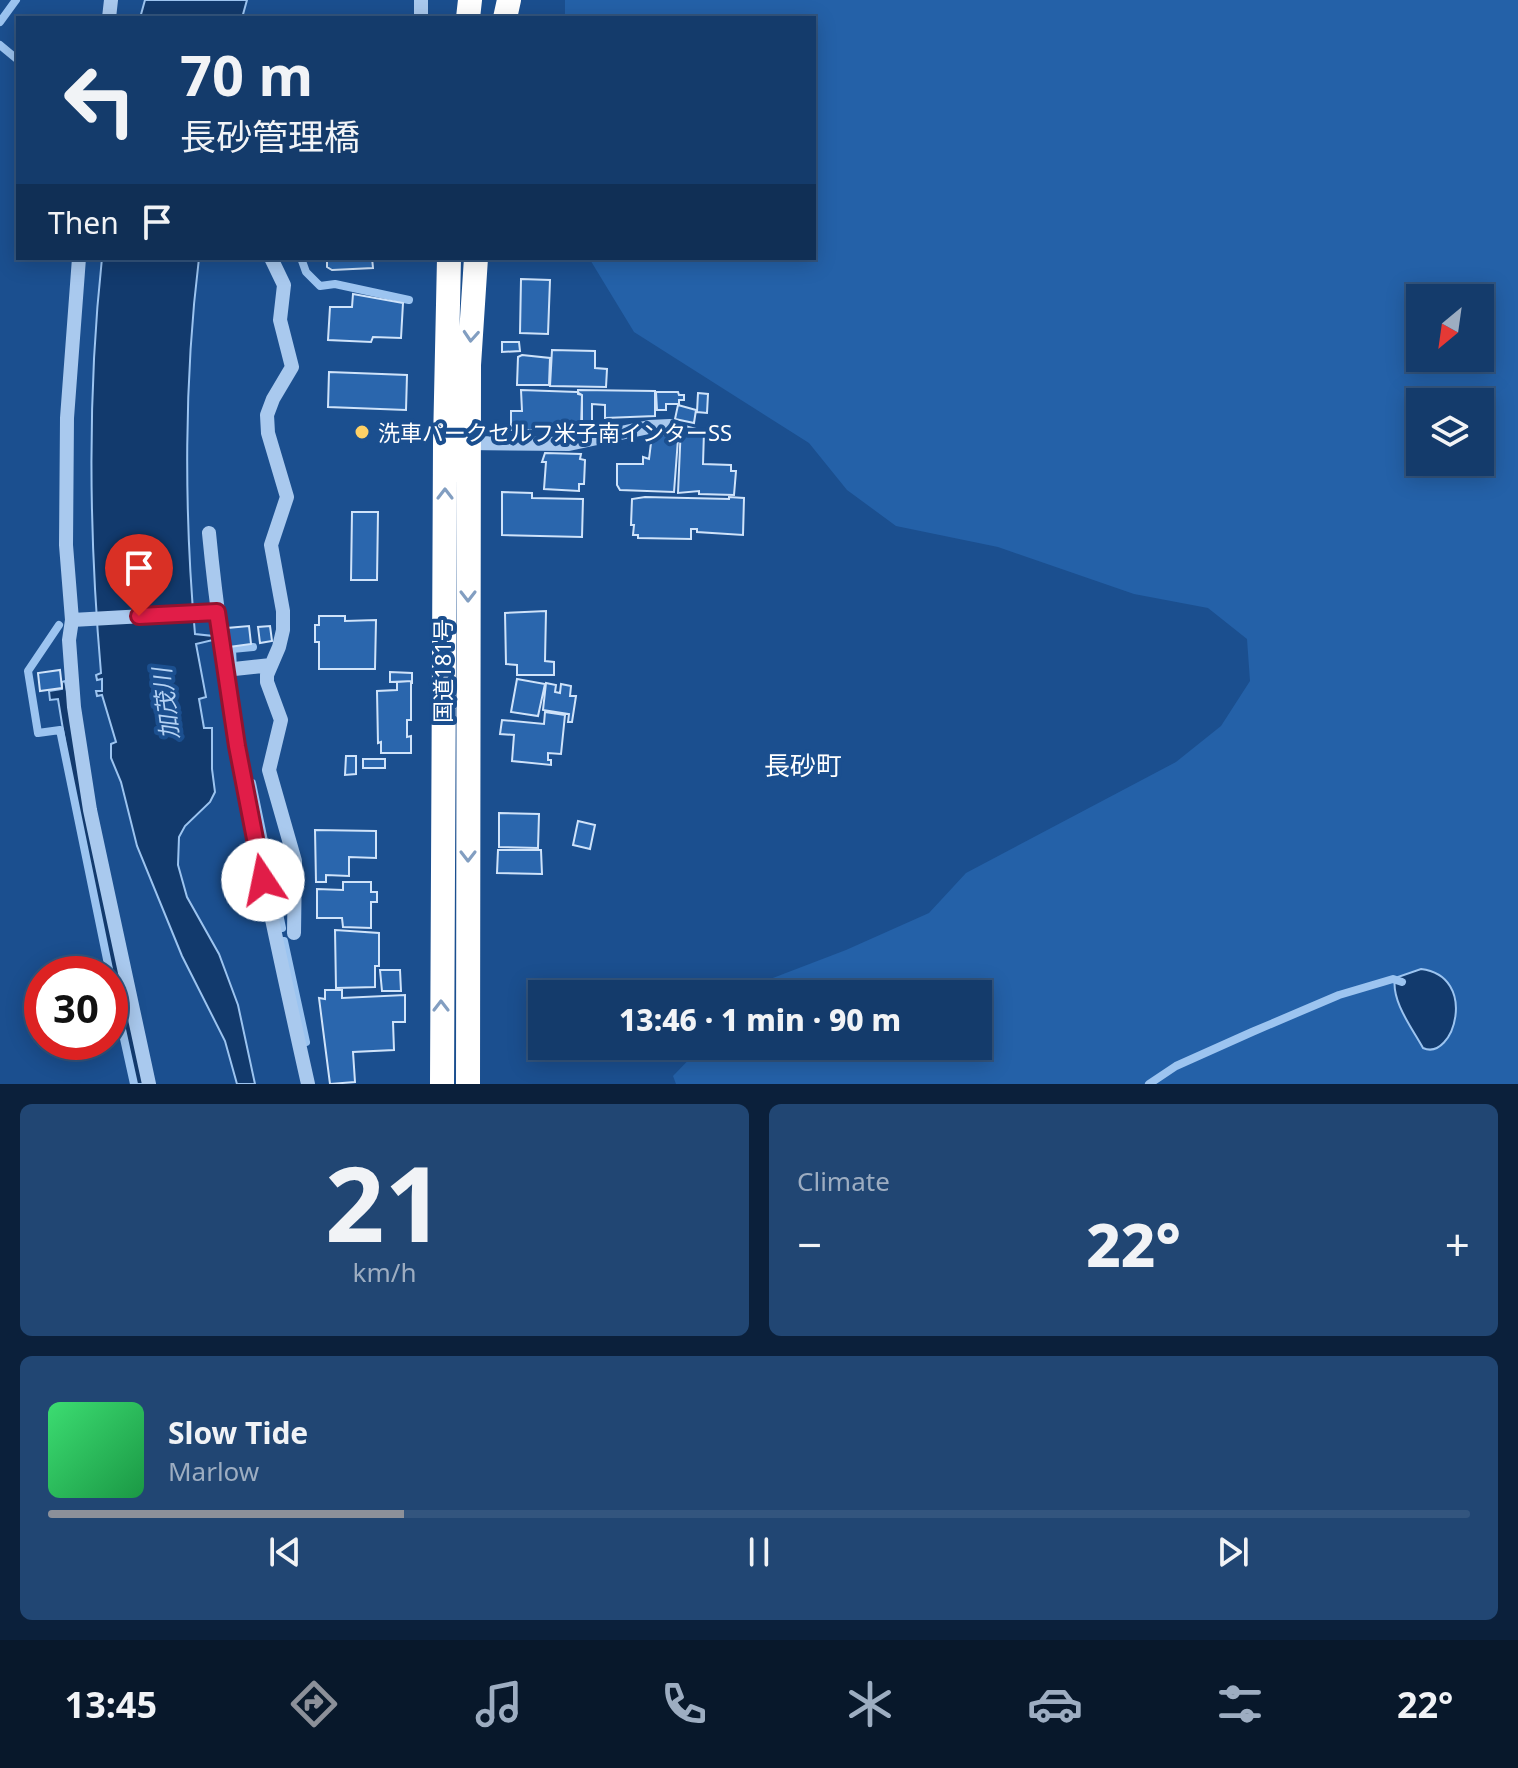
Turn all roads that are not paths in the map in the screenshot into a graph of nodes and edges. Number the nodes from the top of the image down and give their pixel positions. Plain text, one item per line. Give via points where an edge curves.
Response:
1 (79, 260) edge
2 (272, 260) edge
3 (449, 260) edge
4 (476, 260) edge
5 (670, 426) dead end
6 (457, 443) junction
7 (209, 533) dead end
8 (217, 612) junction
9 (79, 619) junction
10 (271, 665) junction
11 (225, 670) junction
12 (275, 936) junction
13 (149, 1084) edge
14 (308, 1084) edge
15 (442, 1084) edge
16 (468, 1084) edge

1 - 9 street via 67,418 66,545
2 - 10 street via 284,285 280,320 292,367 267,415 287,497 271,545 284,624
3 - 6 highway, 国道181号
4 -> 6 highway, 国道181号
5 - 6 street via 569,444
15 -> 6 highway, 国道181号
6 -> 16 highway, 国道181号
7 - 8 street
8 - 9 street
8 - 11 street
9 - 13 street via 69,640 74,707 90,810
10 - 11 street
10 - 12 street via 267,682 281,720 270,777 295,861 300,933
11 - 12 street
12 - 14 street

